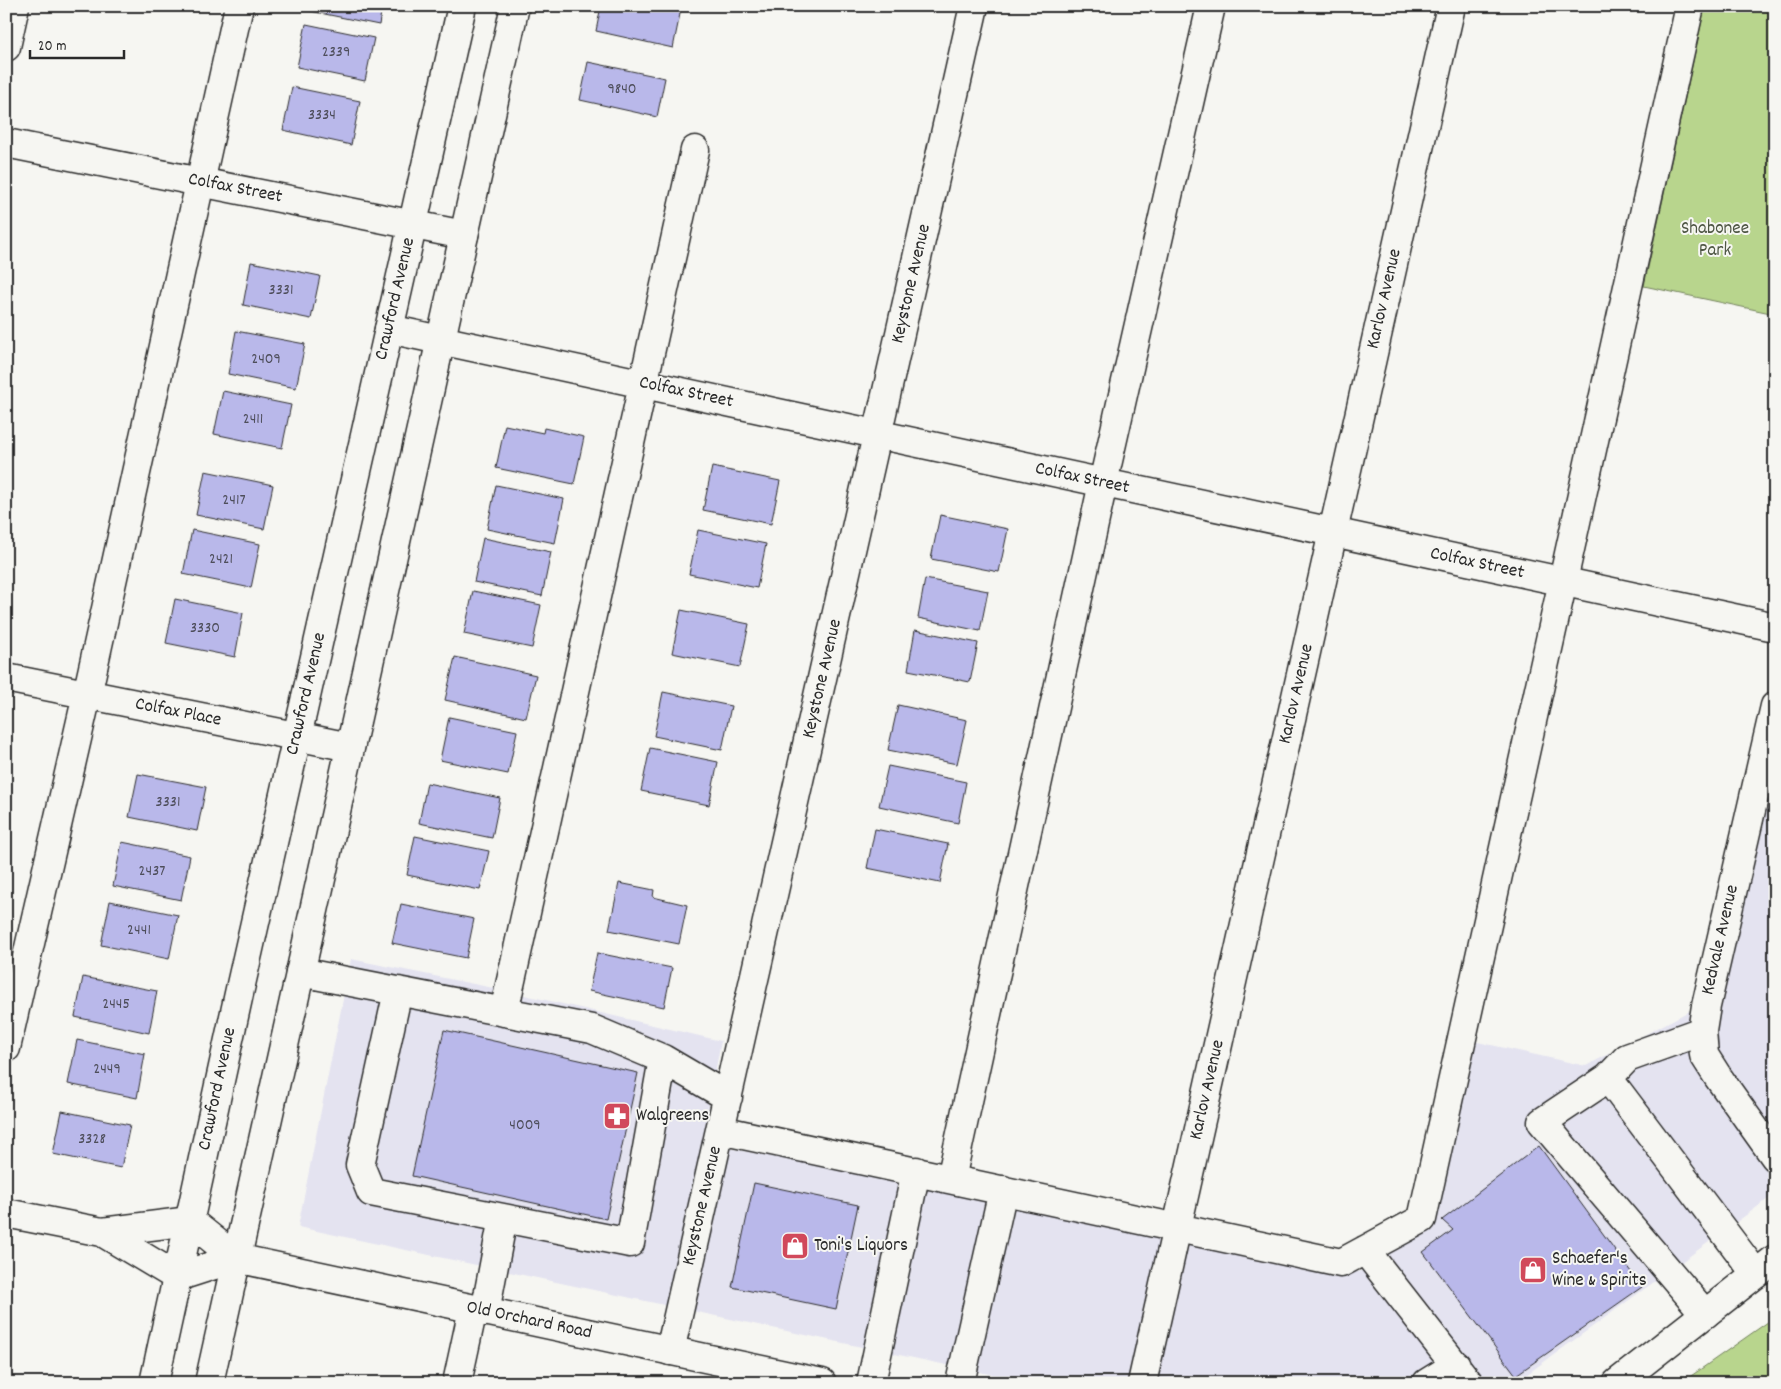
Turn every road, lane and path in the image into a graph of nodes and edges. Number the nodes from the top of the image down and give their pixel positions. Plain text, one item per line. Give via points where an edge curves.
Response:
1 (15, 6) edge
2 (239, 6) edge
3 (462, 6) edge
4 (516, 6) edge
5 (974, 6) edge
6 (1210, 6) edge
7 (1451, 6) edge
8 (1690, 6) edge
9 (6, 46) edge
10 (6, 143) edge
11 (695, 150) dead end
12 (200, 182) junction
13 (413, 225) junction
14 (464, 235) junction
15 (389, 329) junction
16 (441, 340) junction
17 (643, 384) junction
18 (878, 433) junction
19 (1103, 483) junction
20 (1333, 534) junction
21 (1563, 583) junction
22 (1775, 627) edge
23 (6, 678) edge
24 (87, 695) junction
25 (1775, 706) edge
26 (297, 736) junction
27 (350, 747) junction
28 (300, 972) junction
29 (14, 978) edge
30 (398, 991) junction
31 (504, 1012) junction
32 (1702, 1031) junction
33 (6, 1048) edge
34 (663, 1059) junction
35 (1608, 1078) junction
36 (728, 1097) junction
37 (720, 1130) junction
38 (1775, 1157) edge
39 (916, 1171) junction
40 (951, 1179) junction
41 (1002, 1190) junction
42 (6, 1213) edge
43 (503, 1218) junction
44 (190, 1221) junction
45 (1177, 1227) junction
46 (102, 1232) junction
47 (1365, 1250) junction
48 (236, 1258) junction
49 (1765, 1266) edge
50 (177, 1277) junction
51 (479, 1311) junction
52 (1705, 1314) junction
53 (670, 1351) junction
54 (1463, 1374) edge
55 (154, 1383) edge
56 (209, 1383) edge
57 (457, 1383) edge
58 (822, 1383) edge
59 (871, 1383) edge
60 (960, 1383) edge
61 (1142, 1383) edge
62 (1427, 1383) edge
63 (1617, 1383) edge

1 - 9 street
2 - 12 street
3 - 13 street, Crawford Avenue
4 - 14 street
5 - 18 street, Keystone Avenue
6 - 19 street
7 - 20 street, Karlov Avenue
8 - 21 street
10 - 12 street, Colfax Street
11 - 17 street
12 - 13 street, Colfax Street
12 - 24 street
13 - 14 street, Colfax Street
13 - 15 street, Crawford Avenue
14 - 16 street
15 - 16 street, Colfax Street
15 - 26 street, Crawford Avenue
16 - 17 street, Colfax Street
16 - 27 street
17 - 18 street, Colfax Street
17 - 31 street
18 - 19 street, Colfax Street
18 - 36 street, Keystone Avenue
19 - 20 street, Colfax Street
19 - 40 street
20 - 21 street, Colfax Street
20 - 45 street, Karlov Avenue
21 - 22 street, Colfax Street
21 - 47 street via 1422,1219
23 - 24 street, Colfax Place
24 - 26 street, Colfax Place
24 - 29 street
25 - 32 street, Kedvale Avenue
26 - 27 street, Colfax Place
26 - 44 street, Crawford Avenue
27 - 28 street
28 - 30 street
28 - 48 street
29 - 33 street
30 - 31 street
30 - 43 street via 360,1165 371,1192
31 - 34 street via 592,1029
32 - 35 street via 1627,1058
32 - 38 street, Kedvale Avenue via 1704,1055
34 - 36 street
34 - 43 street via 630,1243
35 - 49 street
35 - 52 street via 1542,1122
36 - 37 street, Keystone Avenue
37 - 39 street
37 - 53 street, Keystone Avenue
39 - 40 street
39 - 59 street
40 - 41 street
41 - 45 street
41 - 60 street
42 - 46 street
43 - 51 street
44 - 46 street
44 - 48 street, Old Orchard Road
44 - 50 street, Crawford Avenue
45 - 47 street via 1341,1263
45 - 61 street, Karlov Avenue
46 - 50 street
47 - 54 street
48 - 50 street, Old Orchard Road
48 - 51 street, Old Orchard Road
48 - 56 street
49 - 52 street
50 - 55 street, Crawford Avenue
51 - 53 street, Old Orchard Road
51 - 57 street
52 - 63 street
53 - 58 street, Old Orchard Road
54 - 62 street

